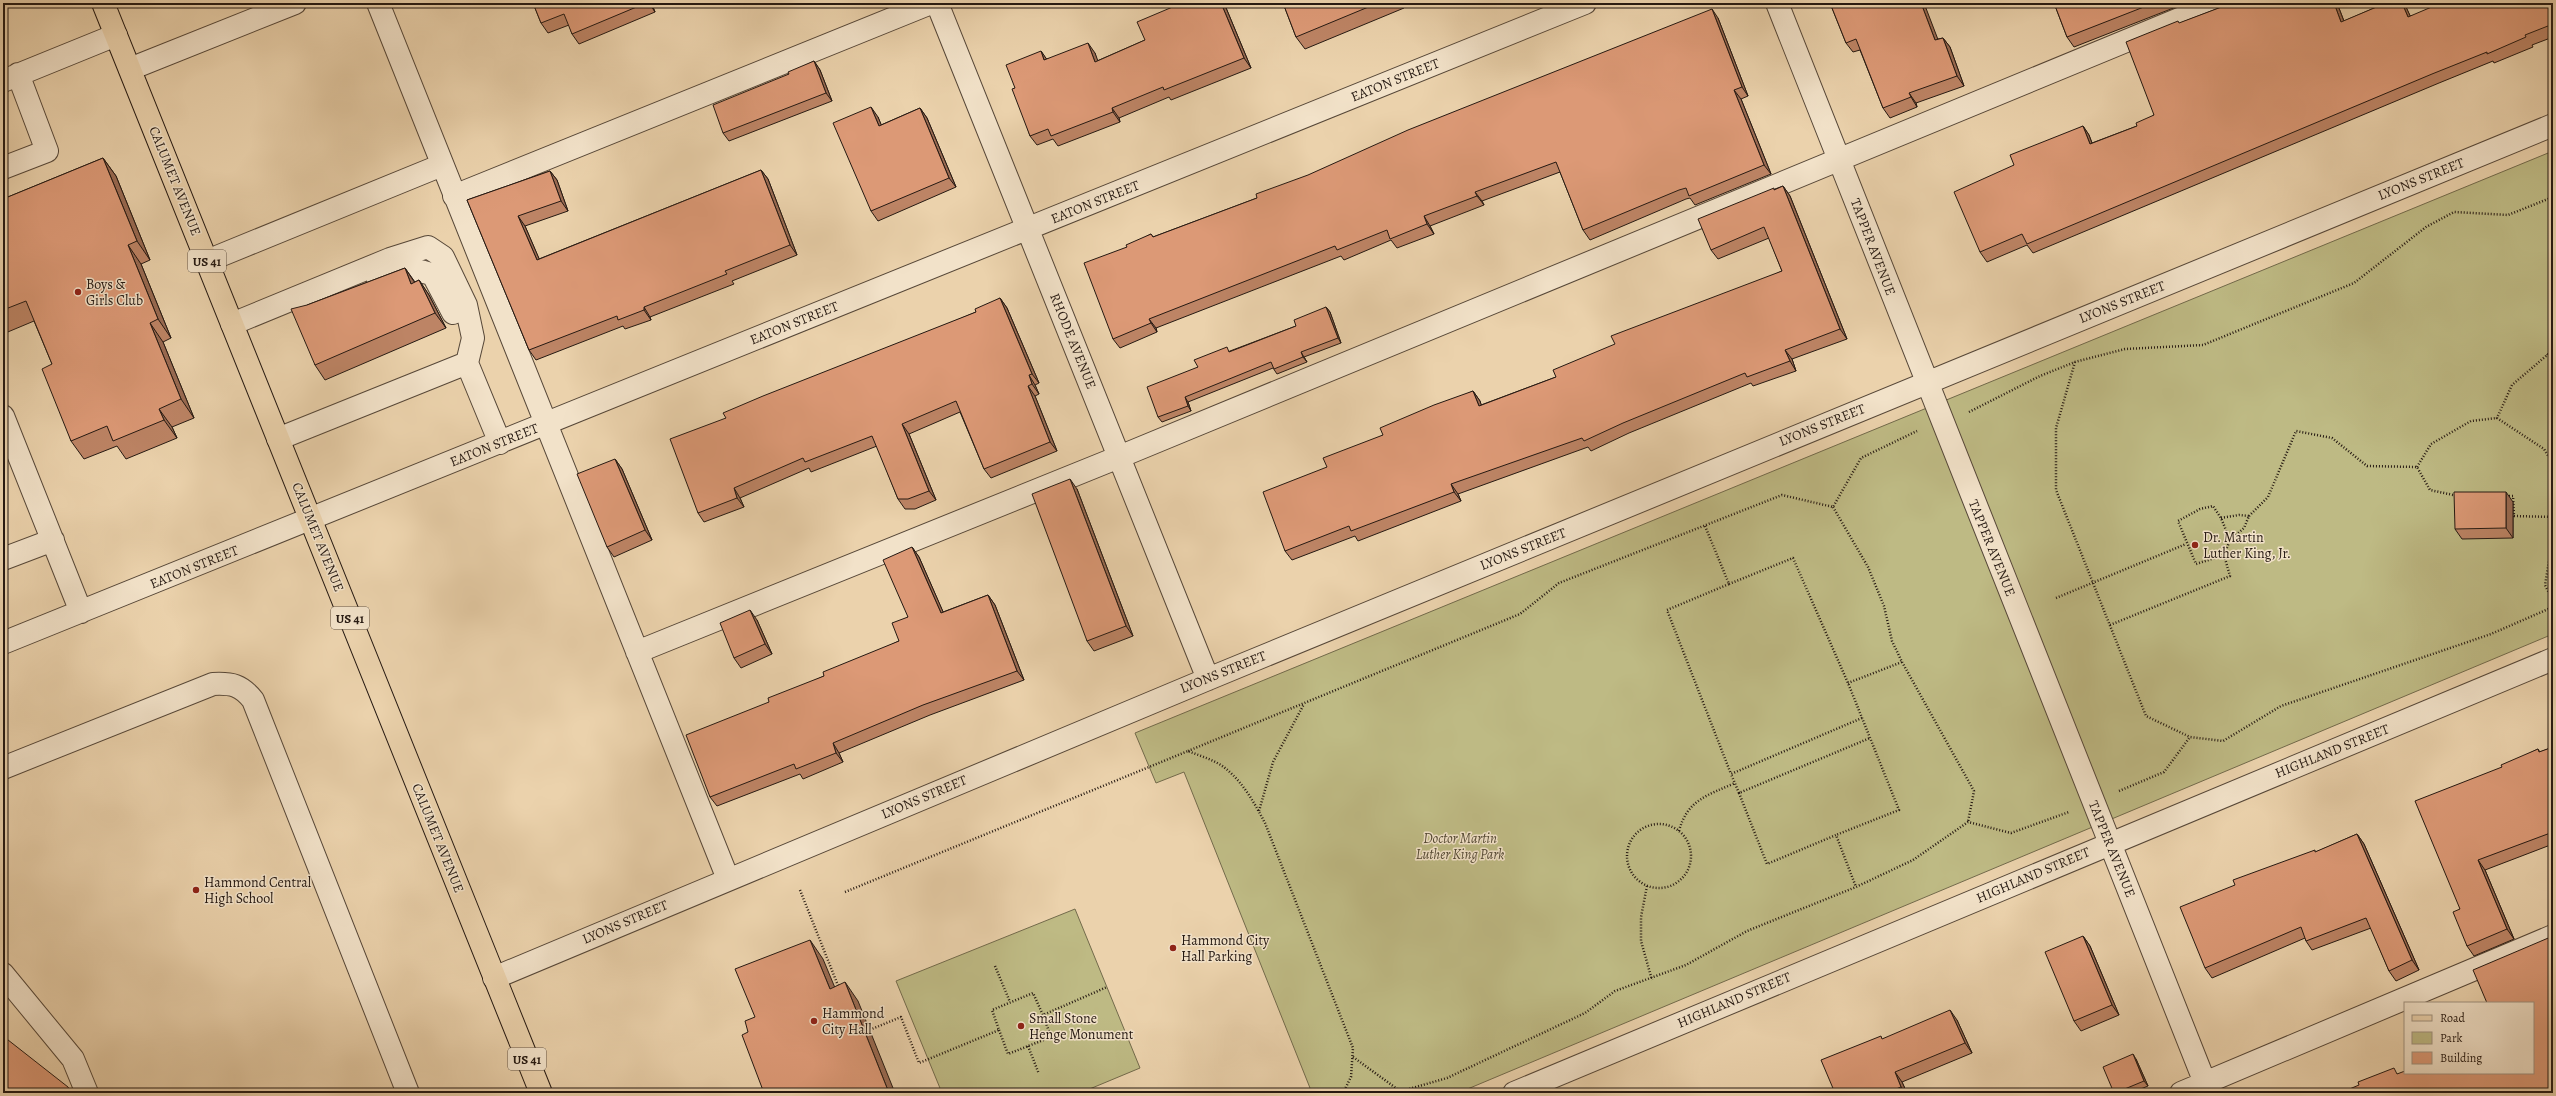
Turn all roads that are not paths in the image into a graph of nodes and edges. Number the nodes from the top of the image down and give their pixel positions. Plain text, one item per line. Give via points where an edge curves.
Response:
1 (103, 3) edge
2 (295, 3) edge
3 (378, 3) edge
4 (931, 3) edge
5 (937, 3) edge
6 (1585, 3) edge
7 (1777, 3) edge
8 (2218, 3) edge
9 (116, 35) junction
10 (130, 69) junction
11 (10, 78) edge
12 (2553, 125) edge
13 (1838, 159) junction
14 (442, 165) junction
15 (3, 168) edge
16 (454, 196) junction
17 (1029, 228) junction
18 (207, 261) junction
19 (232, 324) junction
20 (467, 363) junction
21 (1926, 382) junction
22 (3, 416) edge
23 (546, 424) junction
24 (278, 438) junction
25 (500, 443) junction
26 (11, 457) edge
27 (1119, 457) junction
28 (310, 520) junction
29 (53, 540) junction
30 (3, 559) edge
31 (81, 612) junction
32 (3, 643) edge
33 (637, 652) junction
34 (2553, 659) edge
35 (1208, 679) junction
36 (3, 768) edge
37 (2109, 843) junction
38 (728, 879) junction
39 (2553, 936) edge
40 (3, 974) edge
41 (494, 978) junction
42 (2207, 1088) edge
43 (87, 1093) edge
44 (408, 1093) edge
45 (541, 1093) edge
46 (1514, 1093) edge
47 (2181, 1093) edge

1 - 9 main road, CALUMET AVENUE / US 41
2 - 10 street
3 - 14 street
4 - 16 street
5 - 17 street, RHODE AVENUE
6 - 17 street, EATON STREET
7 - 13 street, TAPPER AVENUE
8 - 13 street
9 - 10 main road, CALUMET AVENUE / US 41
9 - 11 street
10 - 18 main road, CALUMET AVENUE / US 41
11 - 15 street via 47,151
12 - 21 street, LYONS STREET
13 - 21 street, TAPPER AVENUE
13 - 27 street
14 - 16 street
14 - 18 street
16 - 23 street
17 - 23 street, EATON STREET
17 - 27 street, RHODE AVENUE
18 - 19 main road, CALUMET AVENUE / US 41
19 - 20 street via 390,259 428,247 443,257 466,305 473,338
19 - 24 main road, CALUMET AVENUE / US 41
20 - 24 street
20 - 25 street
21 - 35 street, LYONS STREET
21 - 37 street, TAPPER AVENUE
22 - 26 street
23 - 25 street, EATON STREET
23 - 33 street
24 - 28 main road, CALUMET AVENUE / US 41
25 - 28 street, EATON STREET
26 - 29 street
27 - 33 street
27 - 35 street, RHODE AVENUE
28 - 31 street, EATON STREET
28 - 41 main road, CALUMET AVENUE / US 41
29 - 30 street
29 - 31 street
31 - 32 street, EATON STREET
33 - 38 street
34 - 37 street, HIGHLAND STREET
35 - 38 street, LYONS STREET
36 - 44 street via 213,684 229,683 244,688 252,700
37 - 42 street, TAPPER AVENUE
37 - 46 street, HIGHLAND STREET
38 - 41 street, LYONS STREET
39 - 42 street
40 - 43 street via 73,1059
41 - 45 main road, CALUMET AVENUE / US 41
42 - 47 street

